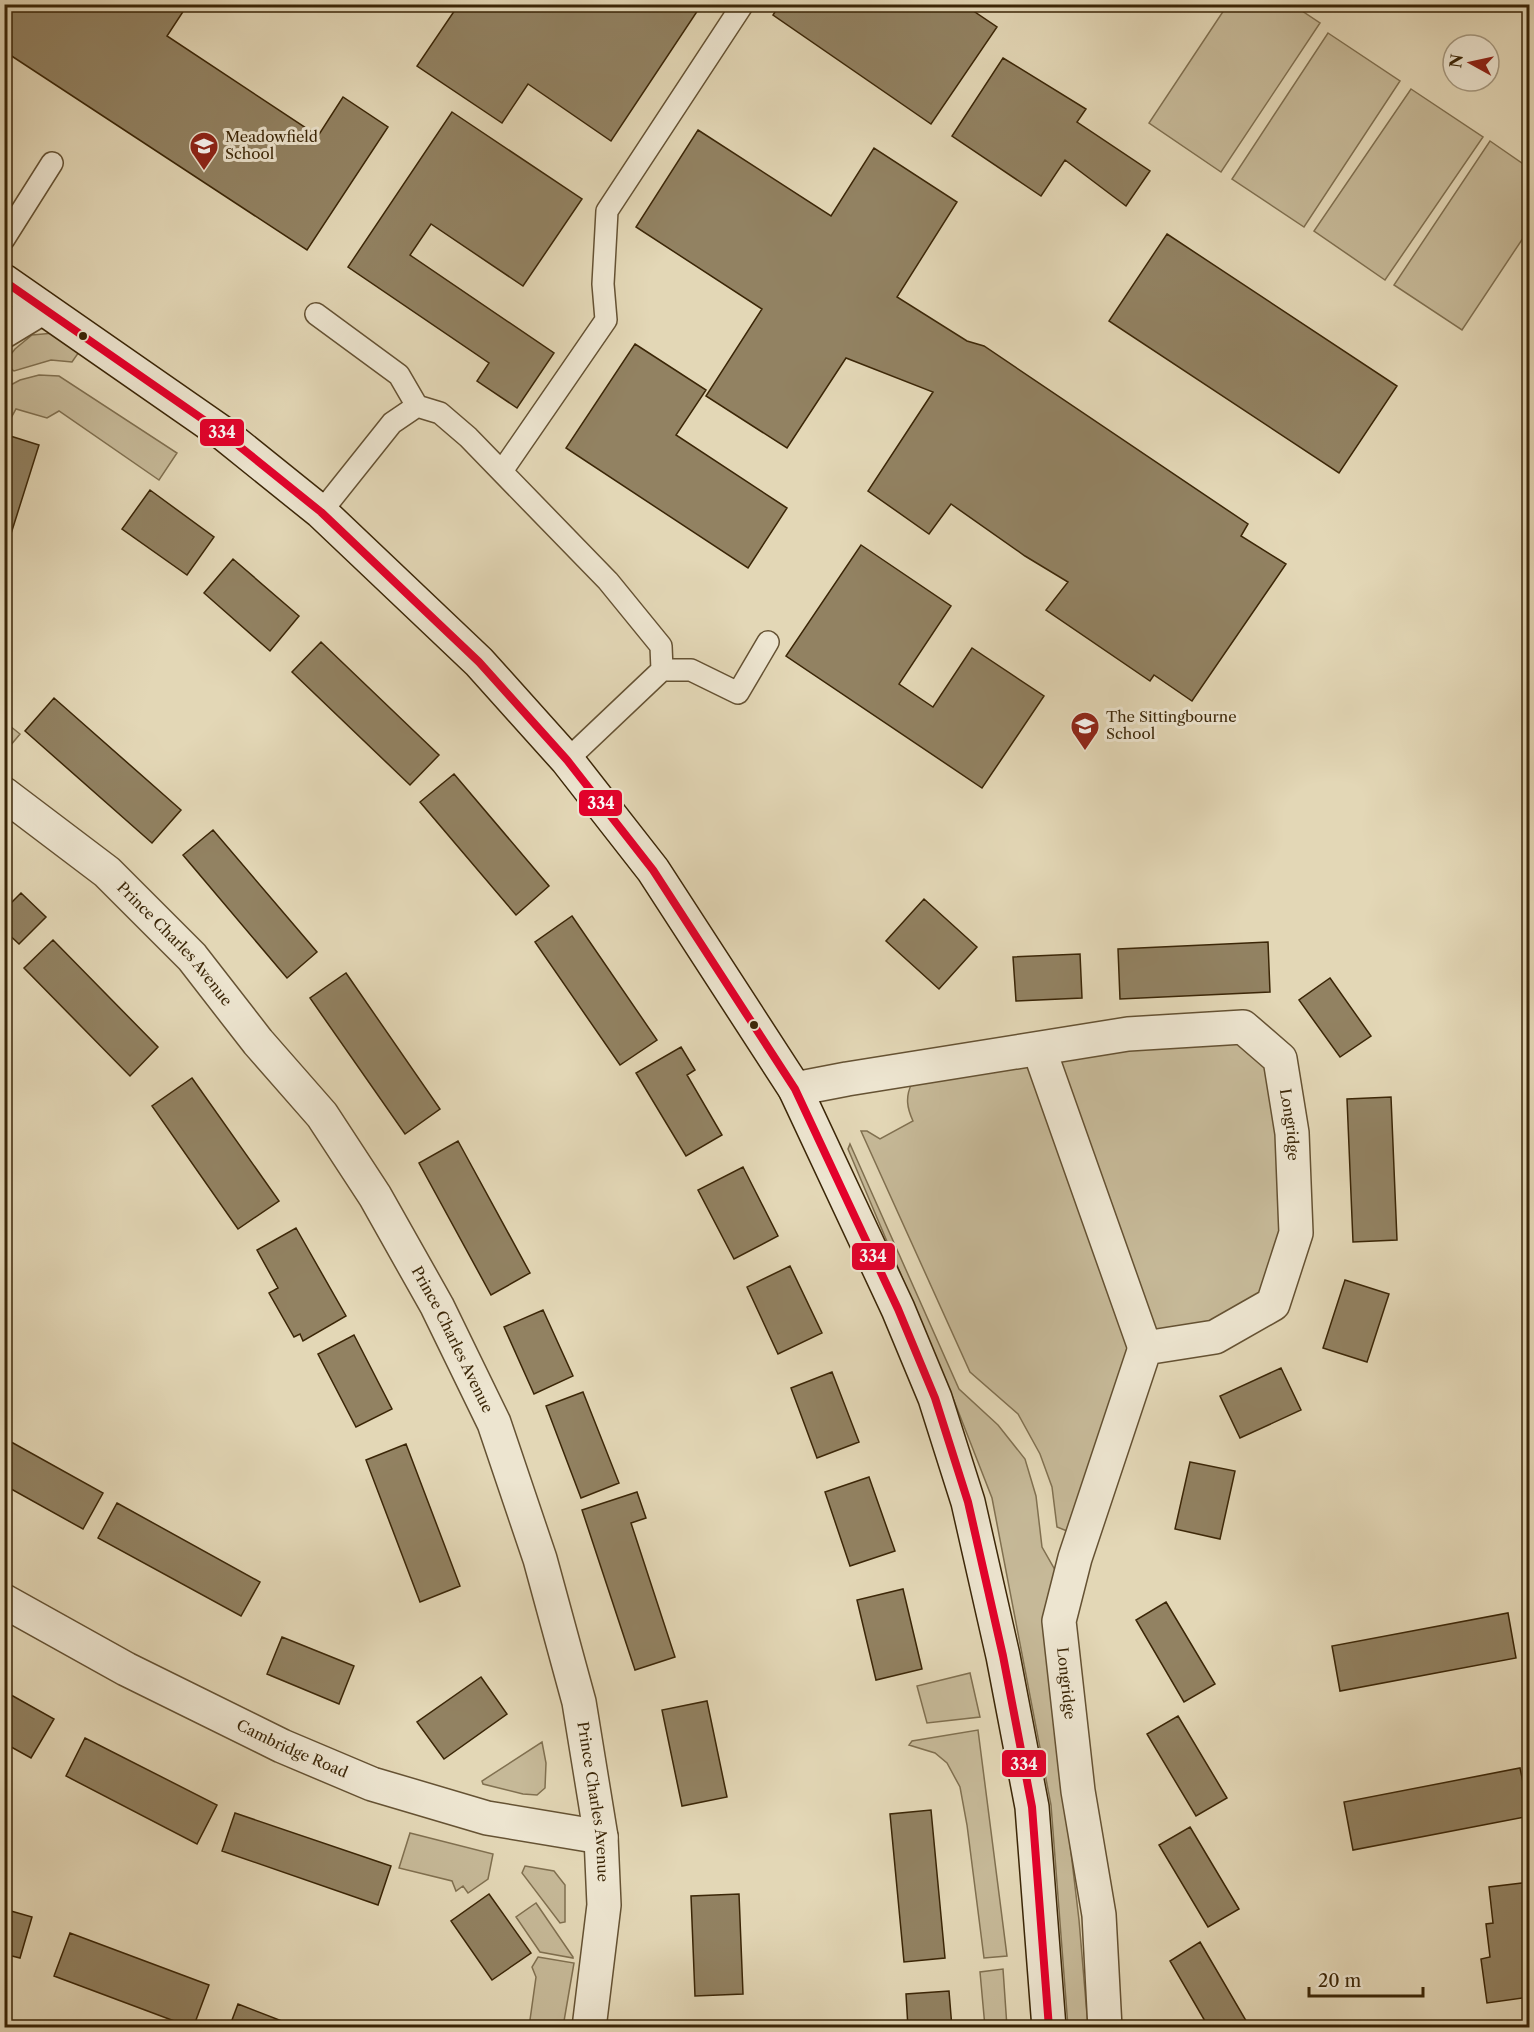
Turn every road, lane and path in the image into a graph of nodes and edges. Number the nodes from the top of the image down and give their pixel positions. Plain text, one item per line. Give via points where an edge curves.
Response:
1 (743, 4) edge
2 (52, 163) dead end
3 (4, 239) edge
4 (4, 281) edge
5 (42, 308) junction
6 (316, 314) dead end
7 (4, 332) edge
8 (417, 406) junction
9 (502, 471) junction
10 (321, 512) junction
11 (768, 642) dead end
12 (662, 670) junction
13 (567, 760) junction
14 (4, 794) edge
15 (1039, 1049) junction
16 (795, 1089) junction
17 (1145, 1348) junction
18 (4, 1601) edge
19 (601, 1838) junction
20 (589, 2028) edge
21 (1048, 2028) edge
22 (1105, 2028) edge

1 - 9 lane via 607,212 603,284 606,320
2 - 3 lane
4 - 5 street
5 - 7 street
5 - 10 street via 224,434
6 - 8 lane via 399,375
8 - 9 lane via 440,413
8 - 10 lane via 392,423
9 - 12 lane via 608,581 661,646
10 - 13 street via 479,662
11 - 12 lane via 738,693 691,670
12 - 13 lane
13 - 16 street via 652,870
14 - 19 street, Prince Charles Avenue via 107,873 192,957 258,1042 322,1115 381,1206 494,1423 540,1559 579,1702
15 - 16 street, Longridge
15 - 17 street
15 - 17 street, Longridge via 1128,1034 1243,1027 1280,1059 1292,1134 1296,1233 1273,1304 1215,1337
16 - 21 street via 911,1339 969,1502 1032,1807
17 - 22 street, Longridge via 1075,1558 1059,1621 1078,1791 1099,1916
18 - 19 street, Cambridge Road via 126,1669 282,1746 372,1784 487,1818
19 - 20 street, Prince Charles Avenue via 604,1905

